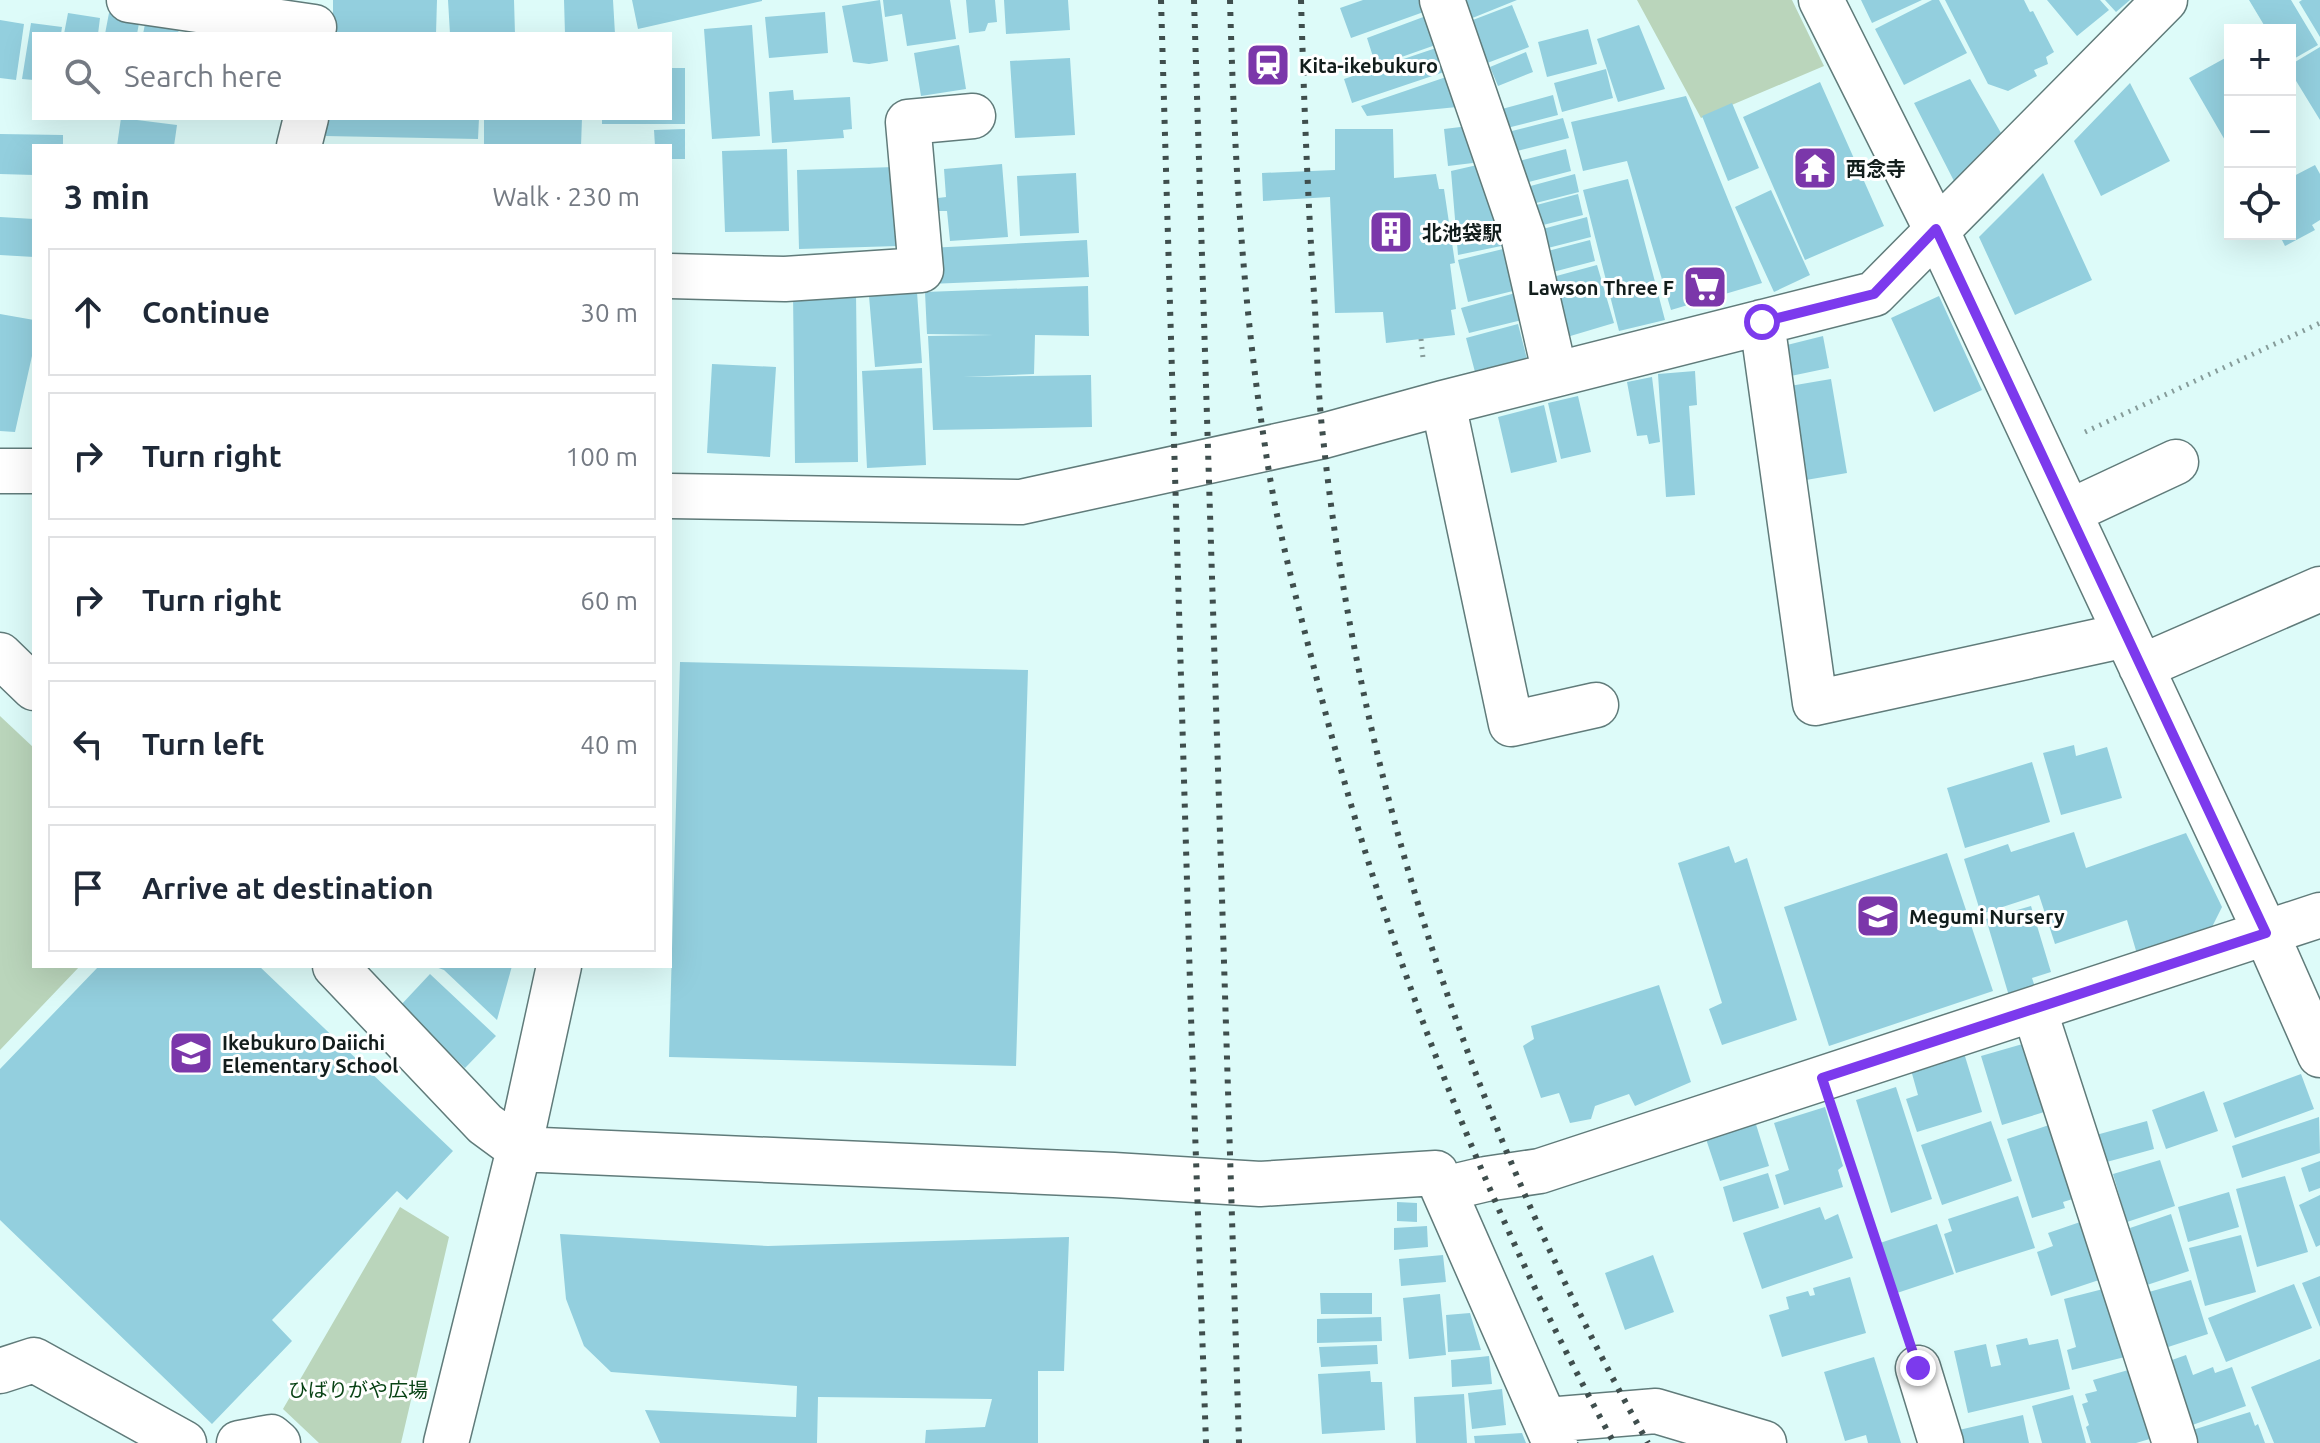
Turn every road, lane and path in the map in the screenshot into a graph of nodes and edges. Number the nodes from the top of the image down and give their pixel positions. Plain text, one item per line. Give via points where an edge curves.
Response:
1 (129, 0) edge
2 (1442, 0) edge
3 (1821, 0) edge
4 (2165, 0) edge
5 (314, 20) edge
6 (973, 116) dead end
7 (306, 120) edge
8 (300, 144) edge
9 (1936, 229) junction
10 (672, 276) edge
11 (1762, 322) junction
12 (2320, 323) edge
13 (1555, 374) junction
14 (1443, 403) junction
15 (2041, 452) junction
16 (2176, 462) dead end
17 (0, 471) edge
18 (32, 471) edge
19 (672, 496) edge
20 (2069, 512) junction
21 (2320, 589) edge
22 (2134, 651) junction
23 (0, 655) edge
24 (32, 686) edge
25 (1596, 705) dead end
26 (2320, 915) edge
27 (2266, 933) junction
28 (337, 968) edge
29 (559, 968) edge
30 (2034, 1009) junction
31 (2320, 1055) edge
32 (1822, 1078) junction
33 (519, 1149) junction
34 (1444, 1189) junction
35 (17, 1366) edge
36 (1918, 1368) joint
37 (1551, 1432) edge
38 (184, 1443) edge
39 (239, 1443) edge
40 (278, 1443) edge
41 (446, 1443) edge
42 (1764, 1443) edge
43 (1941, 1443) edge
44 (2175, 1443) edge

1 - 5 street
2 - 13 street via 1523,235
3 - 9 street
4 - 9 street
6 - 10 street via 908,122 921,270 785,279
7 - 8 street
9 - 11 street via 1874,294
9 - 15 street
11 - 13 street
11 - 22 street via 1815,703
12 - 15 path
13 - 14 street
14 - 19 street via 1323,436 1021,502
14 - 25 street via 1511,724
15 - 20 street
16 - 20 street
17 - 18 street
20 - 22 street
21 - 22 street
22 - 27 street
23 - 24 street
26 - 27 street
27 - 30 street
27 - 31 street
28 - 33 street via 485,1124
29 - 33 street
30 - 32 street
30 - 44 street
32 - 34 street via 1540,1171
32 - 36 path
33 - 34 street via 1260,1184 1436,1173
33 - 41 street
34 - 37 street
35 - 38 street
36 - 43 street
37 - 42 street via 1656,1411
39 - 40 street via 271,1437

